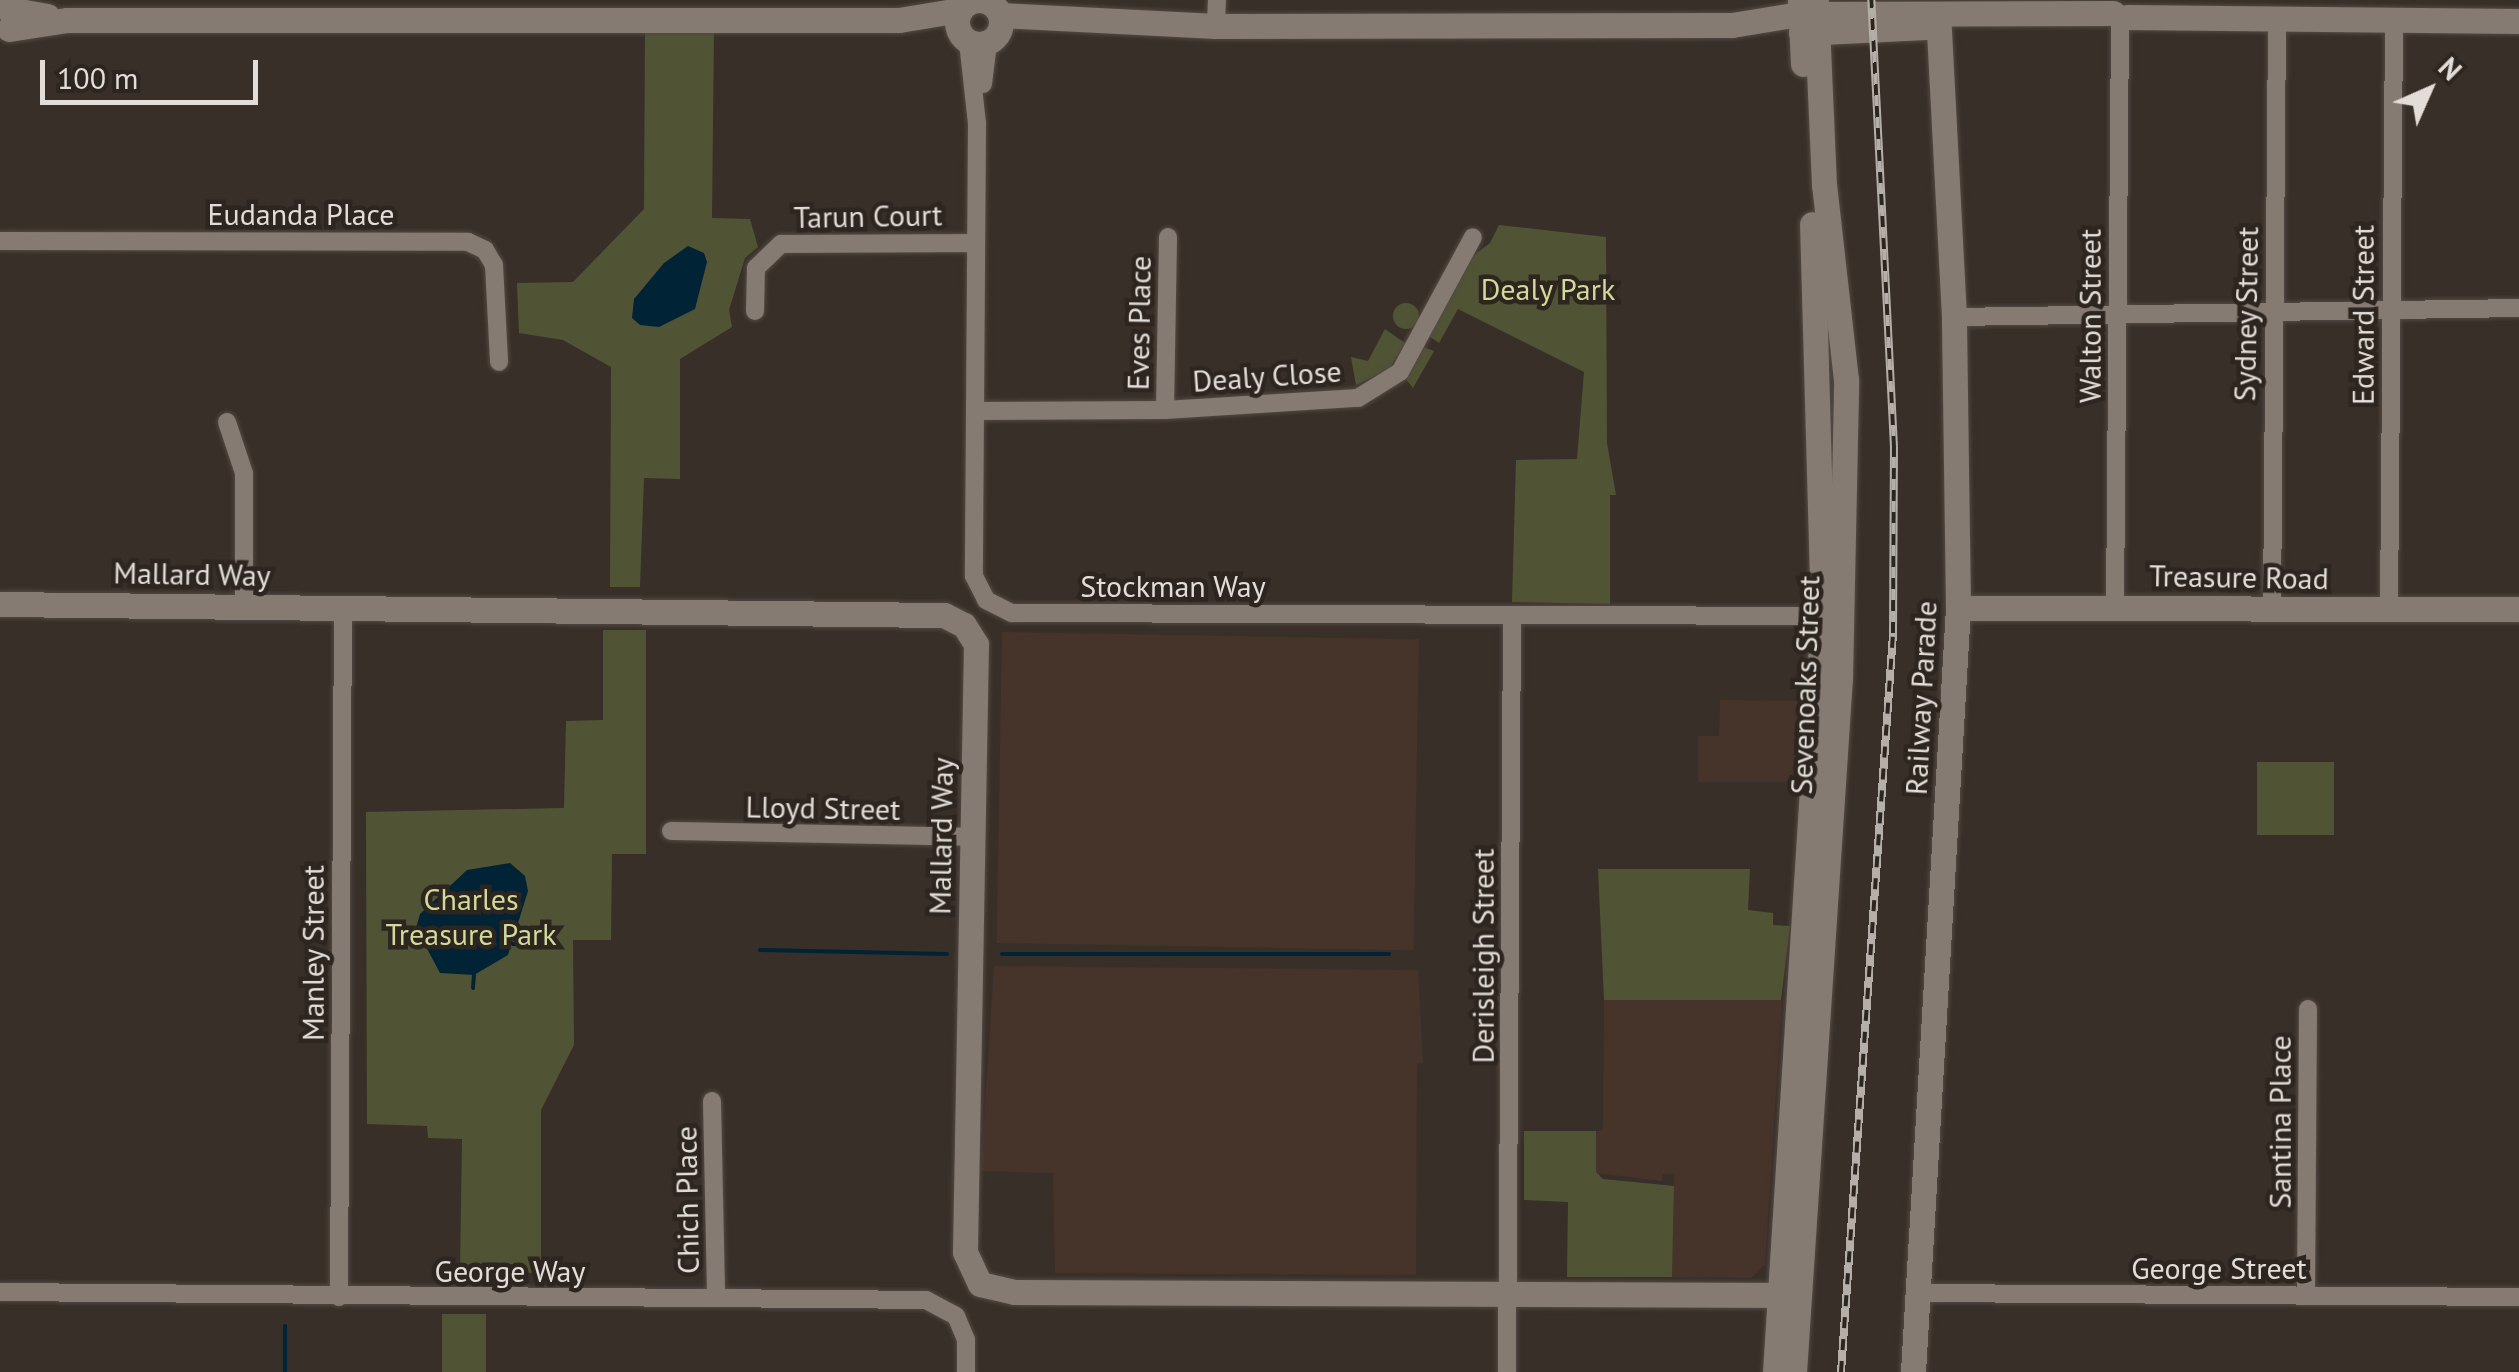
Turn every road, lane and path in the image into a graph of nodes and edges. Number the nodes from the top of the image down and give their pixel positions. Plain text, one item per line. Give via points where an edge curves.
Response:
1 (1938, 12) edge
2 (1217, 13) edge
3 (3, 14) edge
4 (1808, 16) edge
5 (979, 19) edge
6 (2118, 19) junction
7 (2278, 19) junction
8 (2394, 20) junction
9 (2519, 21) edge
10 (1168, 237) dead end
11 (1473, 237) dead end
12 (0, 241) edge
13 (974, 243) junction
14 (2390, 306) junction
15 (2519, 308) edge
16 (755, 311) dead end
17 (2273, 312) junction
18 (2117, 316) junction
19 (1954, 317) junction
20 (499, 362) dead end
21 (1165, 410) junction
22 (976, 411) junction
23 (226, 422) dead end
24 (0, 604) edge
25 (244, 607) junction
26 (1958, 608) junction
27 (2115, 608) junction
28 (343, 609) junction
29 (2272, 609) junction
30 (2519, 609) edge
31 (2388, 610) junction
32 (1512, 616) junction
33 (1832, 616) junction
34 (671, 831) dead end
35 (973, 838) junction
36 (2308, 1009) dead end
37 (712, 1101) dead end
38 (0, 1292) edge
39 (1918, 1293) junction
40 (2306, 1295) junction
41 (2519, 1296) edge
42 (339, 1297) junction
43 (1508, 1297) junction
44 (716, 1298) junction
45 (1787, 1302) junction
46 (966, 1372) edge
47 (1507, 1372) edge
48 (1775, 1372) edge
49 (1794, 1372) edge
50 (1913, 1372) edge

1 - 4 street
1 - 6 street
1 - 19 street, Railway Parade
2 - 4 street via 1732,25
2 - 5 street
3 - 5 street via 67,20
4 - 33 street, Sevenoaks Street via 1845,360
5 - 13 street, Stockman Way
6 - 7 street
6 - 18 street, Walton Street
7 - 8 street
7 - 17 street, Sydney Street
8 - 9 street
8 - 14 street, Edward Street
10 - 21 street, Eves Place
11 - 21 street, Dealy Close via 1400,372 1382,388 1358,398
12 - 20 street, Eudanda Place via 468,242 494,265
13 - 16 street, Tarun Court via 781,244 756,268
13 - 22 street, Stockman Way
14 - 15 street
14 - 17 street
14 - 31 street, Edward Street
17 - 18 street
17 - 29 street, Sydney Street
18 - 19 street
18 - 27 street, Walton Street
19 - 26 street, Railway Parade
21 - 22 street, Dealy Close
22 - 32 street, Stockman Way via 974,576 986,600 1012,613
23 - 25 street via 244,473
24 - 25 street, Mallard Way
25 - 28 street, Mallard Way
26 - 27 street, Treasure Road
26 - 39 street, Railway Parade
27 - 29 street, Treasure Road
28 - 35 street, Mallard Way via 944,615 964,625 976,644
28 - 42 street, Manley Street
29 - 31 street, Treasure Road
30 - 31 street, Treasure Road
32 - 33 street, Stockman Way
32 - 43 street, Derisleigh Street
33 - 45 street, Sevenoaks Street via 1809,1181
34 - 35 street, Lloyd Street
35 - 43 street, Mallard Way via 965,1252 980,1284 1014,1292
36 - 40 street, Santina Place
37 - 44 street, Chich Place
38 - 42 street, George Way
39 - 40 street, George Street
39 - 50 street, Railway Parade
40 - 41 street, George Street
42 - 44 street, George Way
43 - 45 street, Mallard Way
43 - 47 street, Derisleigh Street
44 - 46 street, George Way via 936,1302 956,1316 964,1332
45 - 48 street, Sevenoaks Street
45 - 49 street, Sevenoaks Street

